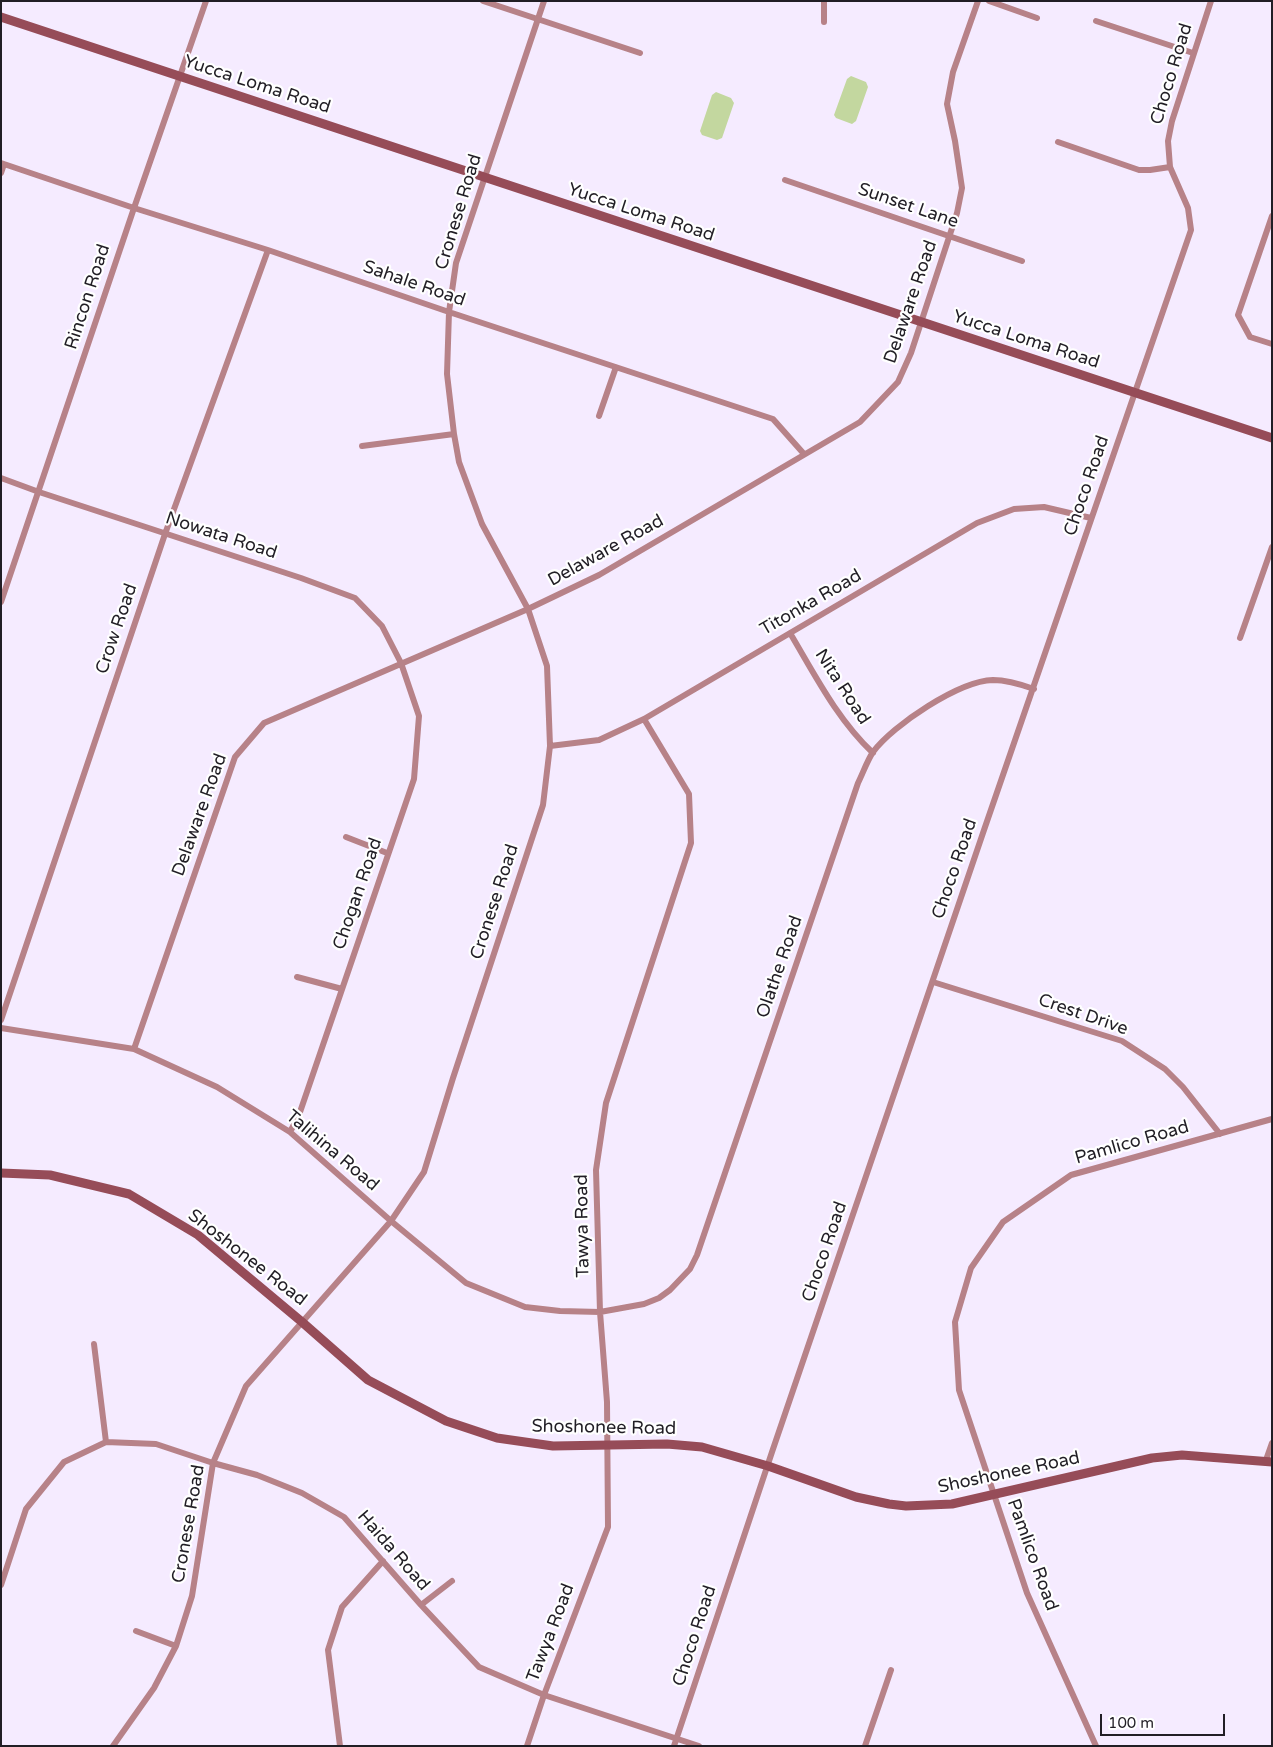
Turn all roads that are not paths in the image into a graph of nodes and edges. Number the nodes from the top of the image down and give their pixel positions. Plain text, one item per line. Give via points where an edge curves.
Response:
1 (206, 1) edge
2 (483, 1) edge
3 (544, 1) edge
4 (824, 1) edge
5 (978, 1) edge
6 (988, 1) edge
7 (1211, 1) edge
8 (1, 17) edge
9 (1037, 18) dead end
10 (537, 20) junction
11 (1096, 21) dead end
12 (824, 22) dead end
13 (640, 53) dead end
14 (1193, 53) junction
15 (180, 77) junction
16 (1058, 142) dead end
17 (3, 163) edge
18 (1170, 167) junction
19 (1, 173) edge
20 (484, 178) junction
21 (785, 180) dead end
22 (134, 208) junction
23 (1271, 219) edge
24 (950, 236) junction
25 (268, 250) junction
26 (1022, 261) dead end
27 (449, 312) junction
28 (921, 322) junction
29 (1272, 344) edge
30 (616, 367) junction
31 (1135, 394) junction
32 (599, 416) dead end
33 (454, 434) junction
34 (1272, 438) edge
35 (362, 446) dead end
36 (804, 454) junction
37 (1, 478) edge
38 (39, 492) junction
39 (1092, 518) junction
40 (165, 534) junction
41 (1272, 548) edge
42 (1, 602) edge
43 (528, 609) junction
44 (790, 633) junction
45 (1240, 638) dead end
46 (401, 662) junction
47 (1034, 689) junction
48 (644, 719) junction
49 (550, 746) junction
50 (873, 753) junction
51 (346, 838) dead end
52 (387, 853) junction
53 (297, 977) dead end
54 (933, 982) junction
55 (342, 989) junction
56 (1, 1020) edge
57 (1, 1028) edge
58 (134, 1049) junction
59 (1272, 1119) edge
60 (290, 1132) junction
61 (1220, 1134) junction
62 (1, 1173) edge
63 (391, 1220) junction
64 (600, 1312) junction
65 (302, 1322) junction
66 (94, 1344) dead end
67 (106, 1442) junction
68 (1272, 1442) edge
69 (608, 1446) junction
70 (1269, 1461) edge
71 (213, 1463) junction
72 (768, 1466) junction
73 (995, 1495) junction
74 (383, 1561) junction
75 (452, 1581) dead end
76 (1, 1586) edge
77 (421, 1606) junction
78 (136, 1632) dead end
79 (176, 1646) junction
80 (892, 1670) dead end
81 (544, 1695) junction
82 (677, 1739) junction
83 (114, 1746) edge
84 (340, 1746) edge
85 (527, 1746) edge
86 (674, 1746) edge
87 (699, 1746) edge
88 (864, 1746) edge
89 (1096, 1746) edge

1 - 15 street, Rincon Road
2 - 10 street
3 - 10 street, Cronese Road
4 - 12 street
5 - 24 street, Delaware Road via 953,72 947,104 962,188
6 - 9 street
7 - 14 street, Choco Road
8 - 15 street, Yucca Loma Road
10 - 13 street
10 - 20 street, Cronese Road
11 - 14 street
14 - 18 street, Choco Road via 1168,140
15 - 20 street, Yucca Loma Road
15 - 22 street, Rincon Road
16 - 18 street via 1138,170
17 - 19 street
17 - 22 street, Sahale Road
18 - 31 street, Choco Road via 1188,208 1192,230
20 - 27 street, Cronese Road via 456,263
20 - 28 street, Yucca Loma Road
21 - 24 street, Sunset Lane
22 - 25 street, Sahale Road
22 - 38 street, Rincon Road
23 - 29 street via 1238,315 1250,337
24 - 26 street, Sunset Lane
24 - 28 street, Delaware Road
25 - 27 street, Sahale Road
25 - 40 street, Crow Road
27 - 30 street, Sahale Road
27 - 33 street, Cronese Road via 447,374
28 - 31 street, Yucca Loma Road
28 - 36 street, Delaware Road via 898,382 860,422
30 - 32 street
30 - 36 street, Sahale Road via 773,419
31 - 34 street, Yucca Loma Road
31 - 39 street, Choco Road
33 - 35 street
33 - 43 street, Cronese Road via 459,462 482,524
36 - 43 street, Delaware Road via 599,574
37 - 38 street, Nowata Road
38 - 40 street, Nowata Road
38 - 42 street, Rincon Road
39 - 44 street, Titonka Road via 1044,507 1014,509 977,523
39 - 47 street, Choco Road
40 - 46 street, Nowata Road via 355,598 382,626
40 - 56 street, Crow Road
41 - 45 street
43 - 46 street, Delaware Road
43 - 49 street, Cronese Road via 547,666
44 - 48 street, Titonka Road
44 - 50 street, Nita Road via 842,719
46 - 52 street, Chogan Road via 419,716 414,779
46 - 58 street, Delaware Road via 264,723 235,757
47 - 50 street, Olathe Road via 1008,681 991,680 968,685 910,719 886,737
47 - 54 street, Choco Road
48 - 49 street, Titonka Road via 599,740
48 - 64 street, Tawya Road via 690,794 691,844 606,1103 596,1170
49 - 63 street, Cronese Road via 543,805 424,1172
50 - 64 street, Olathe Road via 858,783 697,1255 680,1281 659,1298 628,1308
51 - 52 street
52 - 55 street, Chogan Road
53 - 55 street
54 - 61 street, Crest Drive via 1122,1042 1165,1068 1184,1086
54 - 72 street, Choco Road
55 - 60 street, Chogan Road
57 - 58 street, Talihina Road
58 - 60 street, Talihina Road via 217,1087
59 - 61 street, Pamlico Road
60 - 63 street, Talihina Road
61 - 73 street, Pamlico Road via 1071,1176 1003,1222 971,1268 955,1322 959,1390
62 - 65 street, Shoshonee Road via 50,1175 128,1194 198,1234
63 - 64 street, Talihina Road via 466,1283 525,1307 560,1312
63 - 65 street, Cronese Road
64 - 69 street, Tawya Road
65 - 69 street, Shoshonee Road via 368,1380 446,1421 496,1438 553,1446
65 - 71 street, Cronese Road via 246,1386
66 - 67 street
67 - 71 street, Haida Road via 156,1444
67 - 76 street, Haida Road via 64,1462 26,1509
68 - 70 street
69 - 72 street, Shoshonee Road via 667,1444 702,1447
69 - 81 street, Tawya Road via 608,1527
70 - 73 street, Shoshonee Road via 1182,1455 1152,1458
71 - 74 street, Haida Road via 257,1474 336,1512
71 - 79 street, Cronese Road via 192,1596
72 - 73 street, Shoshonee Road via 840,1492 889,1504 952,1504
72 - 82 street, Choco Road
73 - 89 street, Pamlico Road via 1027,1593
74 - 77 street, Haida Road
74 - 84 street via 342,1607 328,1650
75 - 77 street
77 - 81 street, Haida Road via 479,1667
78 - 79 street
79 - 83 street, Cronese Road via 154,1688
80 - 88 street
81 - 82 street, Haida Road
81 - 85 street, Tawya Road
82 - 86 street, Choco Road
82 - 87 street, Haida Road

